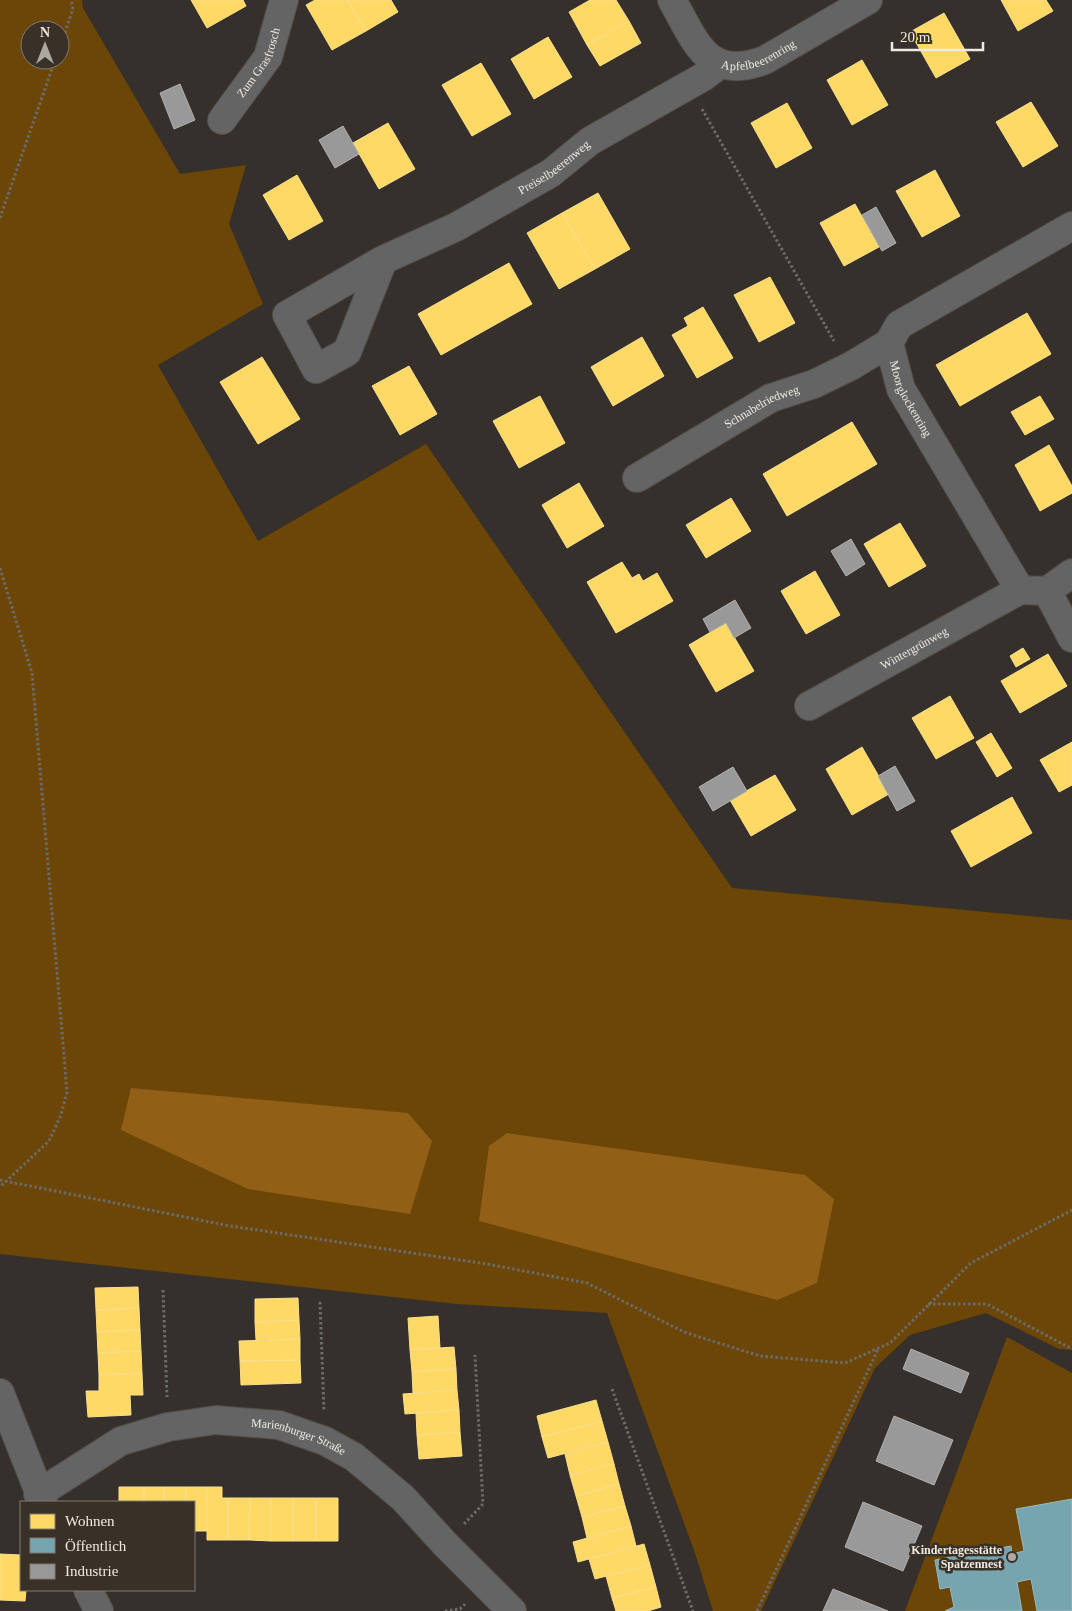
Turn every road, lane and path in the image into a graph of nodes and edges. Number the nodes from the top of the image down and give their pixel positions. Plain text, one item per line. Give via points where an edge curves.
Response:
1 (71, 0) edge
2 (284, 0) edge
3 (672, 0) edge
4 (868, 0) edge
5 (69, 20) edge
6 (719, 65) junction
7 (52, 70) edge
8 (689, 85) junction
9 (222, 120) dead end
10 (0, 218) edge
11 (1072, 226) edge
12 (383, 260) dead end
13 (889, 343) junction
14 (852, 366) junction
15 (637, 478) dead end
16 (0, 568) edge
17 (1072, 573) edge
18 (2, 582) edge
19 (1020, 590) junction
20 (1046, 591) junction
21 (1072, 638) edge
22 (809, 706) dead end
23 (0, 1180) edge
24 (6, 1181) junction
25 (0, 1187) edge
26 (1072, 1210) edge
27 (163, 1290) dead end
28 (320, 1302) dead end
29 (927, 1304) junction
30 (878, 1349) junction
31 (1072, 1349) edge
32 (475, 1355) dead end
33 (612, 1389) dead end
34 (0, 1393) edge
35 (168, 1428) junction
36 (325, 1441) junction
37 (41, 1498) edge
38 (445, 1544) junction
39 (89, 1591) edge
40 (99, 1611) edge
41 (512, 1611) edge
42 (693, 1611) edge
43 (757, 1611) edge

1 - 5 path via 73,9
2 - 9 street, Zum Grasfrosch via 268,57
3 - 6 street, Apfelbeerenring via 705,56
4 - 6 street, Apfelbeerenring via 765,60 750,66
6 - 8 street, Preiselbeerenweg
7 - 10 path
8 - 12 street, Preiselbeerenweg via 590,141 551,173 456,227
8 - 14 path via 827,330
11 - 13 street, Moorglockenring via 899,325
13 - 14 street, Schnabelriedweg
13 - 19 street, Moorglockenring via 901,389
14 - 15 street, Schnabelriedweg via 814,384 771,398
16 - 18 path
17 - 20 street
18 - 24 path via 32,673 67,1092 49,1141
19 - 20 street
19 - 22 street, Wintergrünweg
20 - 21 street
23 - 24 path
24 - 25 path
24 - 30 path via 230,1226 488,1264 587,1283 684,1332 760,1356 845,1363
26 - 29 path via 971,1263
27 - 35 path
28 - 36 path
29 - 30 path via 890,1343
29 - 31 path via 987,1304
30 - 43 path
32 - 38 path via 483,1504
33 - 42 path
34 - 37 street
35 - 36 street, Marienburger Straße via 216,1420 279,1425
35 - 37 street, Marienburger Straße via 121,1441
36 - 38 street, Marienburger Straße via 354,1457 403,1498
38 - 41 street, Marienburger Straße
39 - 40 street

